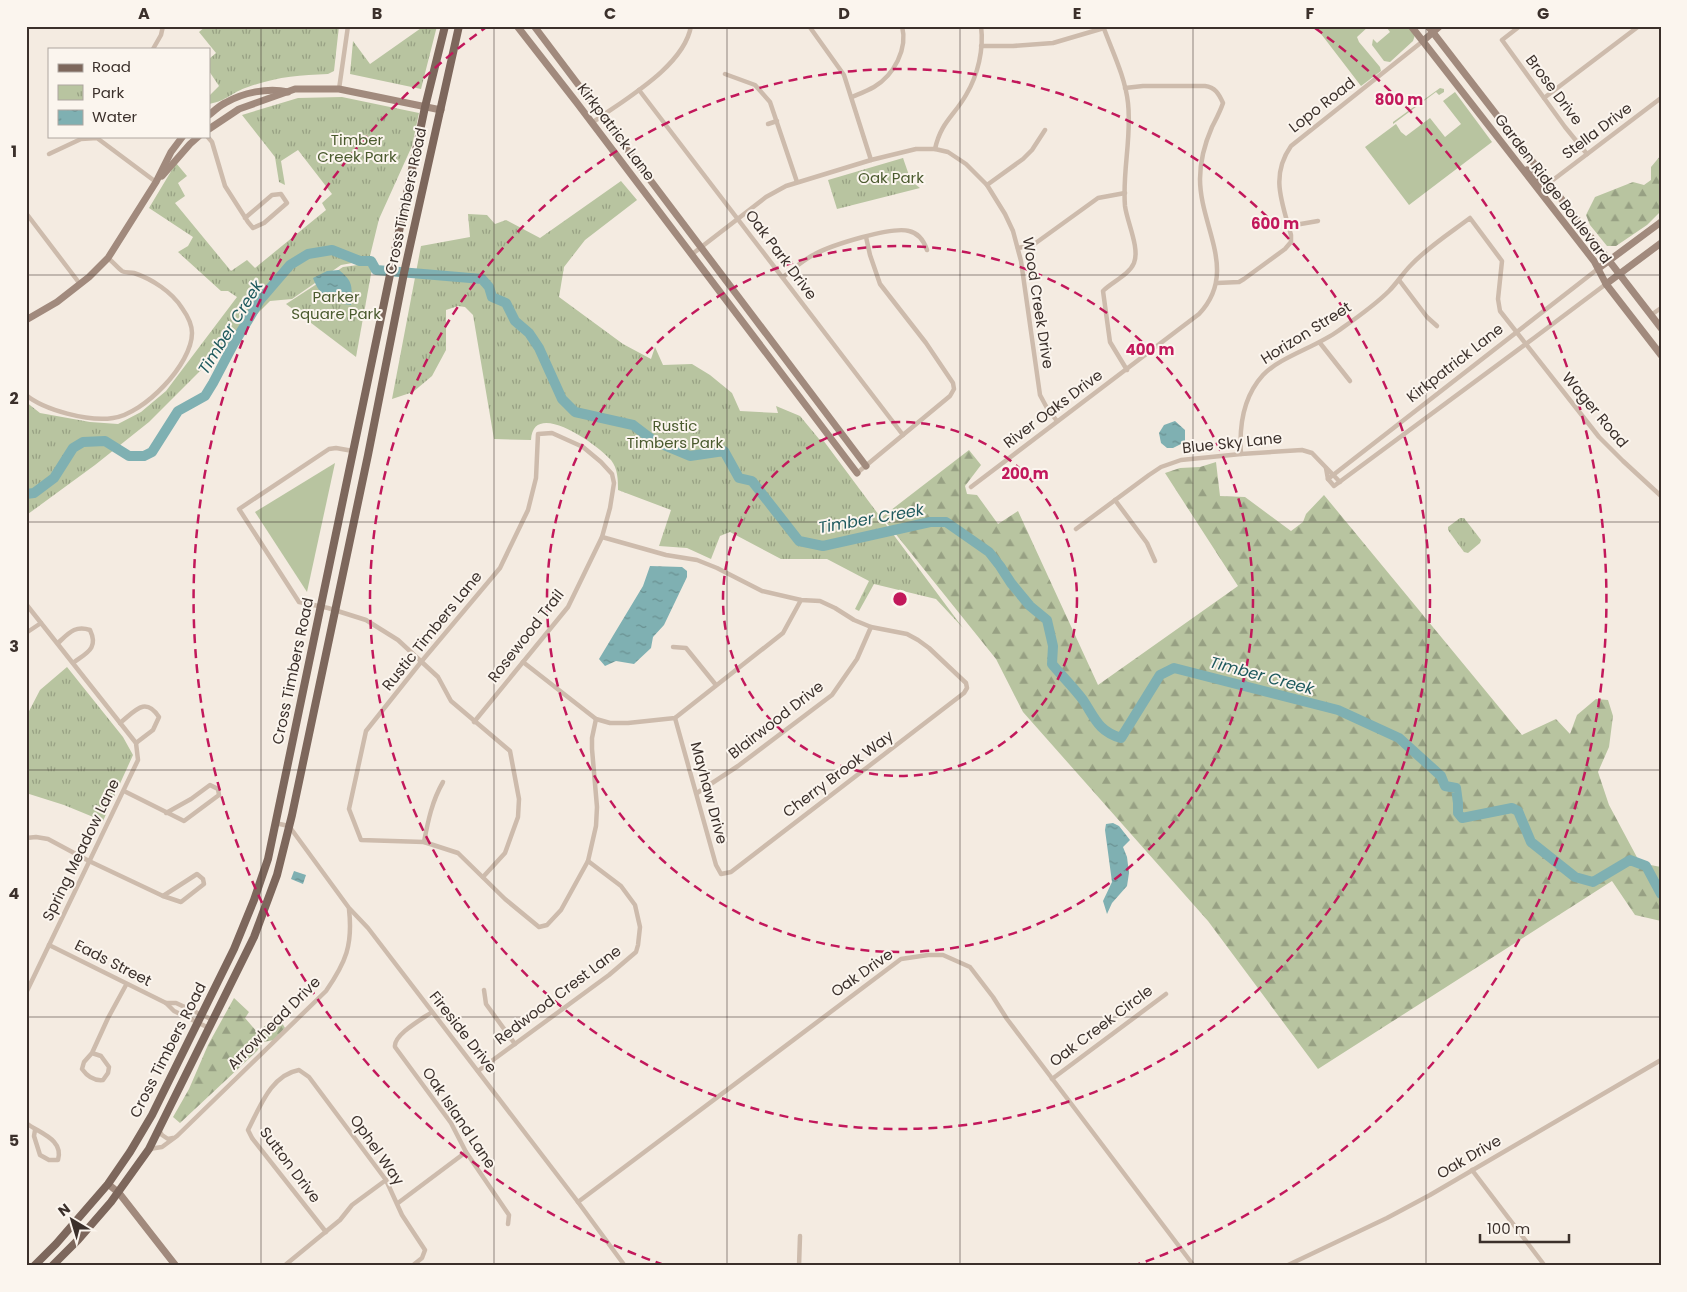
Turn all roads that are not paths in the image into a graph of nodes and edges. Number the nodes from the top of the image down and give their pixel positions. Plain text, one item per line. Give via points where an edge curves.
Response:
1 (163, 26) edge
2 (348, 26) edge
3 (444, 26) edge
4 (459, 26) edge
5 (517, 26) edge
6 (534, 26) edge
7 (692, 26) edge
8 (809, 26) edge
9 (902, 26) edge
10 (981, 26) edge
11 (1411, 26) edge
12 (1440, 26) edge
13 (1520, 26) edge
14 (1639, 26) edge
15 (1104, 27) edge
16 (1430, 29) edge
17 (1423, 41) junction
18 (981, 46) junction
19 (154, 48) edge
20 (557, 57) junction
21 (545, 64) junction
22 (725, 74) dead end
23 (1125, 88) junction
24 (339, 89) junction
25 (640, 90) junction
26 (288, 92) junction
27 (852, 97) junction
28 (1544, 98) junction
29 (1661, 98) edge
30 (425, 107) junction
31 (441, 110) junction
32 (210, 114) edge
33 (602, 116) junction
34 (777, 121) junction
35 (592, 123) junction
36 (768, 124) dead end
37 (210, 128) edge
38 (1045, 130) dead end
39 (182, 138) edge
40 (197, 138) edge
41 (209, 138) edge
42 (935, 149) junction
43 (1508, 153) junction
44 (49, 154) dead end
45 (1587, 154) junction
46 (871, 160) junction
47 (156, 182) junction
48 (797, 182) junction
49 (1549, 183) junction
50 (987, 185) junction
51 (1125, 193) junction
52 (26, 214) edge
53 (245, 218) junction
54 (1470, 218) joint
55 (738, 219) junction
56 (1318, 221) dead end
57 (1661, 222) edge
58 (1289, 226) junction
59 (866, 237) junction
60 (1661, 243) edge
61 (701, 247) junction
62 (1018, 248) junction
63 (927, 250) dead end
64 (691, 255) junction
65 (108, 258) junction
66 (1609, 260) junction
67 (1599, 268) junction
68 (1619, 274) junction
69 (783, 276) junction
70 (1399, 280) junction
71 (1217, 283) junction
72 (80, 284) junction
73 (1606, 284) junction
74 (1661, 308) edge
75 (1651, 315) junction
76 (26, 320) edge
77 (1437, 326) dead end
78 (1661, 328) edge
79 (1517, 333) junction
80 (1320, 343) junction
81 (1526, 344) junction
82 (941, 354) dead end
83 (1661, 355) edge
84 (936, 358) junction
85 (1127, 370) junction
86 (1350, 381) dead end
87 (26, 394) edge
88 (1057, 421) junction
89 (538, 434) joint
90 (903, 435) junction
91 (353, 451) junction
92 (1241, 454) junction
93 (368, 455) junction
94 (866, 466) junction
95 (1326, 468) junction
96 (857, 473) joint
97 (1334, 474) junction
98 (1328, 479) junction
99 (1340, 482) junction
100 (972, 487) dead end
101 (1661, 496) edge
102 (1115, 500) junction
103 (1076, 529) dead end
104 (602, 537) junction
105 (1155, 561) dead end
106 (801, 600) junction
107 (26, 604) edge
108 (321, 607) junction
109 (335, 610) junction
110 (41, 622) junction
111 (871, 627) junction
112 (26, 633) edge
113 (58, 643) junction
114 (673, 647) dead end
115 (421, 662) junction
116 (523, 662) junction
117 (73, 663) junction
118 (716, 685) junction
119 (675, 718) junction
120 (596, 720) junction
121 (474, 722) junction
122 (120, 723) junction
123 (136, 743) junction
124 (443, 782) dead end
125 (124, 791) junction
126 (696, 793) junction
127 (166, 813) junction
128 (275, 823) junction
129 (289, 826) junction
130 (26, 838) edge
131 (424, 842) junction
132 (89, 861) junction
133 (588, 862) junction
134 (721, 874) joint
135 (483, 877) junction
136 (163, 896) junction
137 (349, 908) junction
138 (50, 945) junction
139 (126, 985) junction
140 (484, 990) dead end
141 (26, 994) edge
142 (1166, 994) dead end
143 (166, 1003) junction
144 (432, 1012) junction
145 (199, 1018) junction
146 (211, 1024) junction
147 (515, 1044) junction
148 (92, 1053) junction
149 (1661, 1060) edge
150 (299, 1070) joint
151 (478, 1071) junction
152 (1052, 1079) junction
153 (26, 1123) edge
154 (158, 1129) junction
155 (35, 1130) junction
156 (177, 1136) junction
157 (149, 1149) junction
158 (466, 1152) junction
159 (1472, 1170) junction
160 (386, 1180) junction
161 (108, 1184) junction
162 (119, 1193) junction
163 (578, 1202) junction
164 (398, 1203) junction
165 (508, 1224) dead end
166 (326, 1232) junction
167 (800, 1236) dead end
168 (56, 1244) junction
169 (34, 1266) edge
170 (41, 1266) edge
171 (52, 1266) edge
172 (176, 1266) edge
173 (284, 1266) edge
174 (412, 1266) edge
175 (625, 1266) edge
176 (799, 1266) edge
177 (1194, 1266) edge
178 (1286, 1266) edge
179 (1545, 1266) edge

1 - 19 street
2 - 24 street
3 - 30 main road, Cross Timbers Road
4 - 31 main road, Cross Timbers Road
5 - 21 street, Kirkpatrick Lane
6 - 20 street, Kirkpatrick Lane
7 - 25 street via 677,56
8 - 27 street via 844,75
9 - 27 street via 905,40 892,70 875,87
10 - 18 street
11 - 17 street, Garden Ridge Boulevard
12 - 16 street
13 - 28 street, Brose Drive via 1502,40
14 - 28 street
15 - 18 street via 1054,43
15 - 23 street
16 - 17 street
16 - 49 street, Garden Ridge Boulevard
17 - 43 street, Garden Ridge Boulevard
17 - 58 street, Lopo Road via 1291,146 1279,173 1279,187
18 - 42 street via 978,66 967,94 945,122
20 - 21 street
20 - 33 street, Kirkpatrick Lane
21 - 35 street, Kirkpatrick Lane
22 - 34 street via 755,85 770,102
23 - 51 street via 1128,131
23 - 71 street, River Oaks Drive via 1205,86 1220,94 1223,103 1207,142 1200,180 1217,260
24 - 26 street via 295,89
24 - 30 street
25 - 33 street
25 - 55 street, Oak Park Drive
26 - 32 street via 277,89 246,95 224,103
26 - 37 street via 239,109
27 - 46 street
28 - 45 street, Brose Drive
29 - 45 street, Stella Drive
30 - 31 street
30 - 91 main road, Cross Timbers Road
31 - 93 main road, Cross Timbers Road
33 - 35 street
33 - 61 street, Kirkpatrick Lane
34 - 36 street
34 - 48 street
35 - 64 street, Kirkpatrick Lane
38 - 50 street via 1023,159
39 - 47 street
40 - 47 street
41 - 53 street via 225,186
42 - 46 street, Wood Creek Drive via 916,149
42 - 50 street, Wood Creek Drive via 955,156
43 - 49 street via 1536,180 1543,185
43 - 67 street, Garden Ridge Boulevard
44 - 47 street via 81,139 97,138
45 - 49 street, Stella Drive
46 - 48 street, Wood Creek Drive
47 - 65 street
48 - 55 street, Wood Creek Drive via 773,192
49 - 66 street, Garden Ridge Boulevard
50 - 62 street, Wood Creek Drive via 1006,214
51 - 62 street via 1098,198 1033,245
51 - 85 street via 1125,207 1135,247 1134,262 1103,292 1110,342
52 - 72 street
53 - 53 street via 253,228 287,204 281,194 276,193
54 - 70 street, Horizon Street via 1424,252
54 - 79 street, Wager Road via 1502,261 1500,311
55 - 61 street, Wood Creek Drive
55 - 69 street, Oak Park Drive
56 - 58 street
57 - 66 street
58 - 71 street, Lopo Road via 1291,242 1285,250 1239,282
59 - 63 street via 894,230 910,231 924,242
59 - 69 street via 817,253
59 - 84 street via 880,284
60 - 68 street
61 - 64 street
61 - 94 street, Kirkpatrick Lane
62 - 88 street, Wood Creek Drive via 1040,395
64 - 96 street, Kirkpatrick Lane
65 - 72 street
65 - 87 street via 122,271 159,284 181,306 192,333 187,354 166,384 148,401 131,413 113,418 93,418 56,410
66 - 67 street
66 - 68 street, Garden Ridge Boulevard
67 - 73 street, Garden Ridge Boulevard
67 - 79 street, Kirkpatrick Lane
68 - 73 street
68 - 75 street, Garden Ridge Boulevard
69 - 90 street, Oak Park Drive
70 - 77 street
70 - 80 street, Horizon Street via 1379,300
71 - 85 street, River Oaks Drive via 1199,314
72 - 76 street
73 - 81 street, Kirkpatrick Lane
73 - 83 street, Garden Ridge Boulevard
74 - 75 street
75 - 78 street, Garden Ridge Boulevard
79 - 81 street, Wager Road
79 - 97 street, Kirkpatrick Lane
80 - 86 street
80 - 92 street, Horizon Street via 1276,364 1258,382 1245,406
81 - 99 street, Kirkpatrick Lane
81 - 101 street, Wager Road via 1599,437
82 - 84 street
84 - 90 street via 954,389 950,396
85 - 88 street, River Oaks Drive
88 - 100 street, River Oaks Drive
89 - 104 street, Rosewood Trail via 552,433 582,447 612,474 614,490
89 - 115 street, Rustic Timbers Lane via 536,478 528,510 500,568
90 - 94 street
91 - 93 main road
91 - 108 main road, Cross Timbers Road
91 - 108 street via 329,449 239,510 299,602
92 - 95 street, Blue Sky Lane via 1302,450 1312,453
92 - 102 street, Blue Sky Lane via 1170,462
93 - 109 main road, Cross Timbers Road
94 - 96 street
95 - 97 street, Blue Sky Lane
95 - 98 street
97 - 98 street, Kirkpatrick Lane
97 - 99 street, Blue Sky Lane
98 - 99 street, Kirkpatrick Lane via 1334,486
102 - 103 street, Blue Sky Lane
102 - 105 street via 1147,543
104 - 106 street via 666,555 698,560 762,591
104 - 116 street, Rosewood Trail via 568,608
106 - 111 street via 820,601
106 - 118 street via 783,633
107 - 110 street
108 - 109 street
108 - 128 main road, Cross Timbers Road
109 - 115 street via 378,627 398,640
109 - 129 main road, Cross Timbers Road
110 - 112 street
110 - 113 street
111 - 126 street, Blairwood Drive via 858,659 832,695 738,766
111 - 134 street, Cherry Brook Way via 907,634 918,640 966,683 964,693 731,872
113 - 117 street
113 - 117 street via 72,630 90,630 93,646
114 - 118 street via 686,648
115 - 121 street via 438,677 451,701
115 - 131 street, Rustic Timbers Lane via 366,731 349,809 361,840
116 - 120 street
116 - 121 street, Rosewood Trail
117 - 122 street
118 - 119 street
119 - 120 street via 628,723
119 - 126 street, Mayhaw Drive
120 - 133 street via 592,738 596,826
121 - 135 street via 510,751 519,799 518,817 505,853
122 - 123 street
122 - 123 street via 142,707 154,710 159,717 153,730
123 - 125 street, Spring Meadow Lane via 138,760
124 - 131 street via 431,810
125 - 127 street
125 - 132 street, Spring Meadow Lane
126 - 134 street, Mayhaw Drive
127 - 127 street via 210,785 218,790 219,795 184,821
128 - 129 street
128 - 145 main road, Cross Timbers Road via 268,859 254,900 234,949
129 - 137 street, Fireside Drive
129 - 146 main road, Cross Timbers Road via 277,874 254,937
130 - 132 street via 48,839
131 - 135 street via 458,853
132 - 136 street
132 - 138 street, Spring Meadow Lane
133 - 135 street via 561,910 547,925 539,927 505,900
133 - 147 street, Redwood Crest Lane via 621,886 635,905 640,926 636,952
136 - 136 street via 196,874 203,879 204,884 181,902
137 - 144 street, Fireside Drive
137 - 156 street, Arrowhead Drive via 350,938 346,958 326,991
138 - 139 street, Eads Street
138 - 141 street, Spring Meadow Lane
139 - 143 street, Eads Street
139 - 148 street
140 - 147 street via 486,1004
142 - 152 street, Oak Creek Circle
143 - 145 street, Eads Street via 174,1011
143 - 145 street, Eads Street via 176,1003
144 - 151 street, Fireside Drive
144 - 158 street, Oak Island Lane via 401,1034 394,1043 451,1123
145 - 146 street, Eads Street
145 - 146 street, Eads Street
145 - 161 main road, Cross Timbers Road via 152,1115
146 - 154 main road, Cross Timbers Road
147 - 151 street, Redwood Crest Lane
148 - 148 street via 82,1069 90,1077 103,1080 109,1067 101,1056
149 - 159 street, Oak Drive
150 - 160 street, Ophel Way via 309,1077
150 - 166 street, Sutton Drive via 289,1072 269,1089 248,1130
151 - 163 street, Fireside Drive
152 - 163 street, Oak Drive via 970,967 943,956 901,959
152 - 177 street, Oak Drive
153 - 155 street
154 - 156 street via 168,1139
154 - 157 main road, Cross Timbers Road
155 - 155 street via 57,1145 58,1160 40,1155
156 - 157 street, Arrowhead Drive via 162,1147
157 - 162 main road, Cross Timbers Road
158 - 164 street
158 - 165 street, Oak Island Lane via 509,1215
159 - 178 street, Oak Drive via 1387,1218
159 - 179 street
160 - 164 street, Ophel Way
160 - 166 street via 352,1205
161 - 162 street
161 - 168 main road, Cross Timbers Road
162 - 171 main road, Cross Timbers Road
162 - 172 street
163 - 175 street, Fireside Drive
164 - 174 street, Ophel Way via 402,1215 425,1250 422,1258
166 - 173 street
167 - 176 street
168 - 169 main road, Cross Timbers Road
168 - 170 main road

